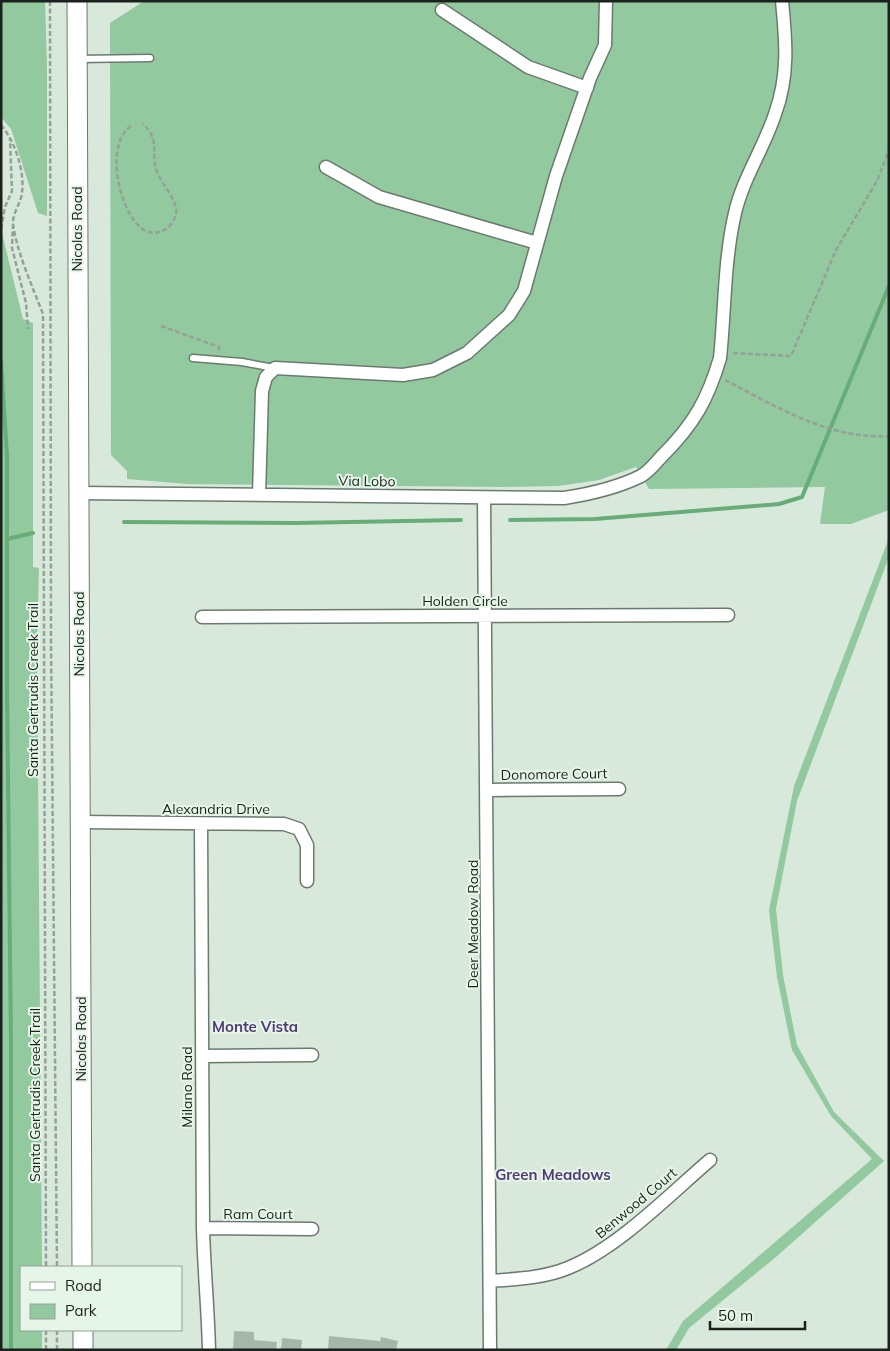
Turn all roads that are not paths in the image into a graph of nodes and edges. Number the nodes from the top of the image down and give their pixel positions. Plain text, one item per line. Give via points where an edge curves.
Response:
1 (77, 1) edge
2 (606, 1) edge
3 (782, 1) edge
4 (442, 10) dead end
5 (150, 58) dead end
6 (77, 59) junction
7 (587, 88) junction
8 (326, 167) dead end
9 (537, 243) junction
10 (193, 358) dead end
11 (275, 368) junction
12 (78, 493) junction
13 (259, 495) junction
14 (484, 498) junction
15 (728, 615) dead end
16 (486, 616) junction
17 (202, 617) dead end
18 (620, 789) dead end
19 (488, 790) junction
20 (79, 822) junction
21 (201, 824) junction
22 (307, 881) dead end
23 (312, 1055) dead end
24 (202, 1056) junction
25 (710, 1160) dead end
26 (203, 1228) junction
27 (312, 1229) dead end
28 (82, 1266) edge
29 (490, 1281) junction
30 (82, 1331) edge
31 (83, 1350) edge
32 (209, 1350) edge
33 (490, 1350) edge

1 - 6 main road, Nicolas Road
2 - 7 street via 604,45
3 - 14 street, Via Lobo via 787,50 785,80 775,114 735,212 721,351 710,391 696,418 650,469 621,484 564,498
4 - 7 street via 528,66
5 - 6 lane
6 - 12 main road, Nicolas Road
7 - 9 street
8 - 9 street via 379,198
9 - 11 street via 524,291 509,315 467,353 433,370 403,375
10 - 11 lane
11 - 13 street via 266,377 262,391
12 - 13 street, Via Lobo
12 - 20 main road, Nicolas Road
13 - 14 street, Via Lobo
14 - 16 street, Deer Meadow Road
15 - 16 street, Holden Circle
16 - 17 street, Holden Circle
16 - 19 street, Deer Meadow Road
18 - 19 street, Donomore Court
19 - 29 street, Deer Meadow Road
20 - 21 street, Alexandria Drive
20 - 28 main road, Nicolas Road
21 - 22 street, Alexandria Drive via 284,824 299,829 307,845
21 - 24 street, Milano Road
23 - 24 street
24 - 26 street, Milano Road
25 - 29 street, Benwood Court via 604,1250 568,1268 536,1277
26 - 27 street, Ram Court
26 - 32 street, Milano Road
29 - 33 street, Deer Meadow Road
30 - 31 main road

